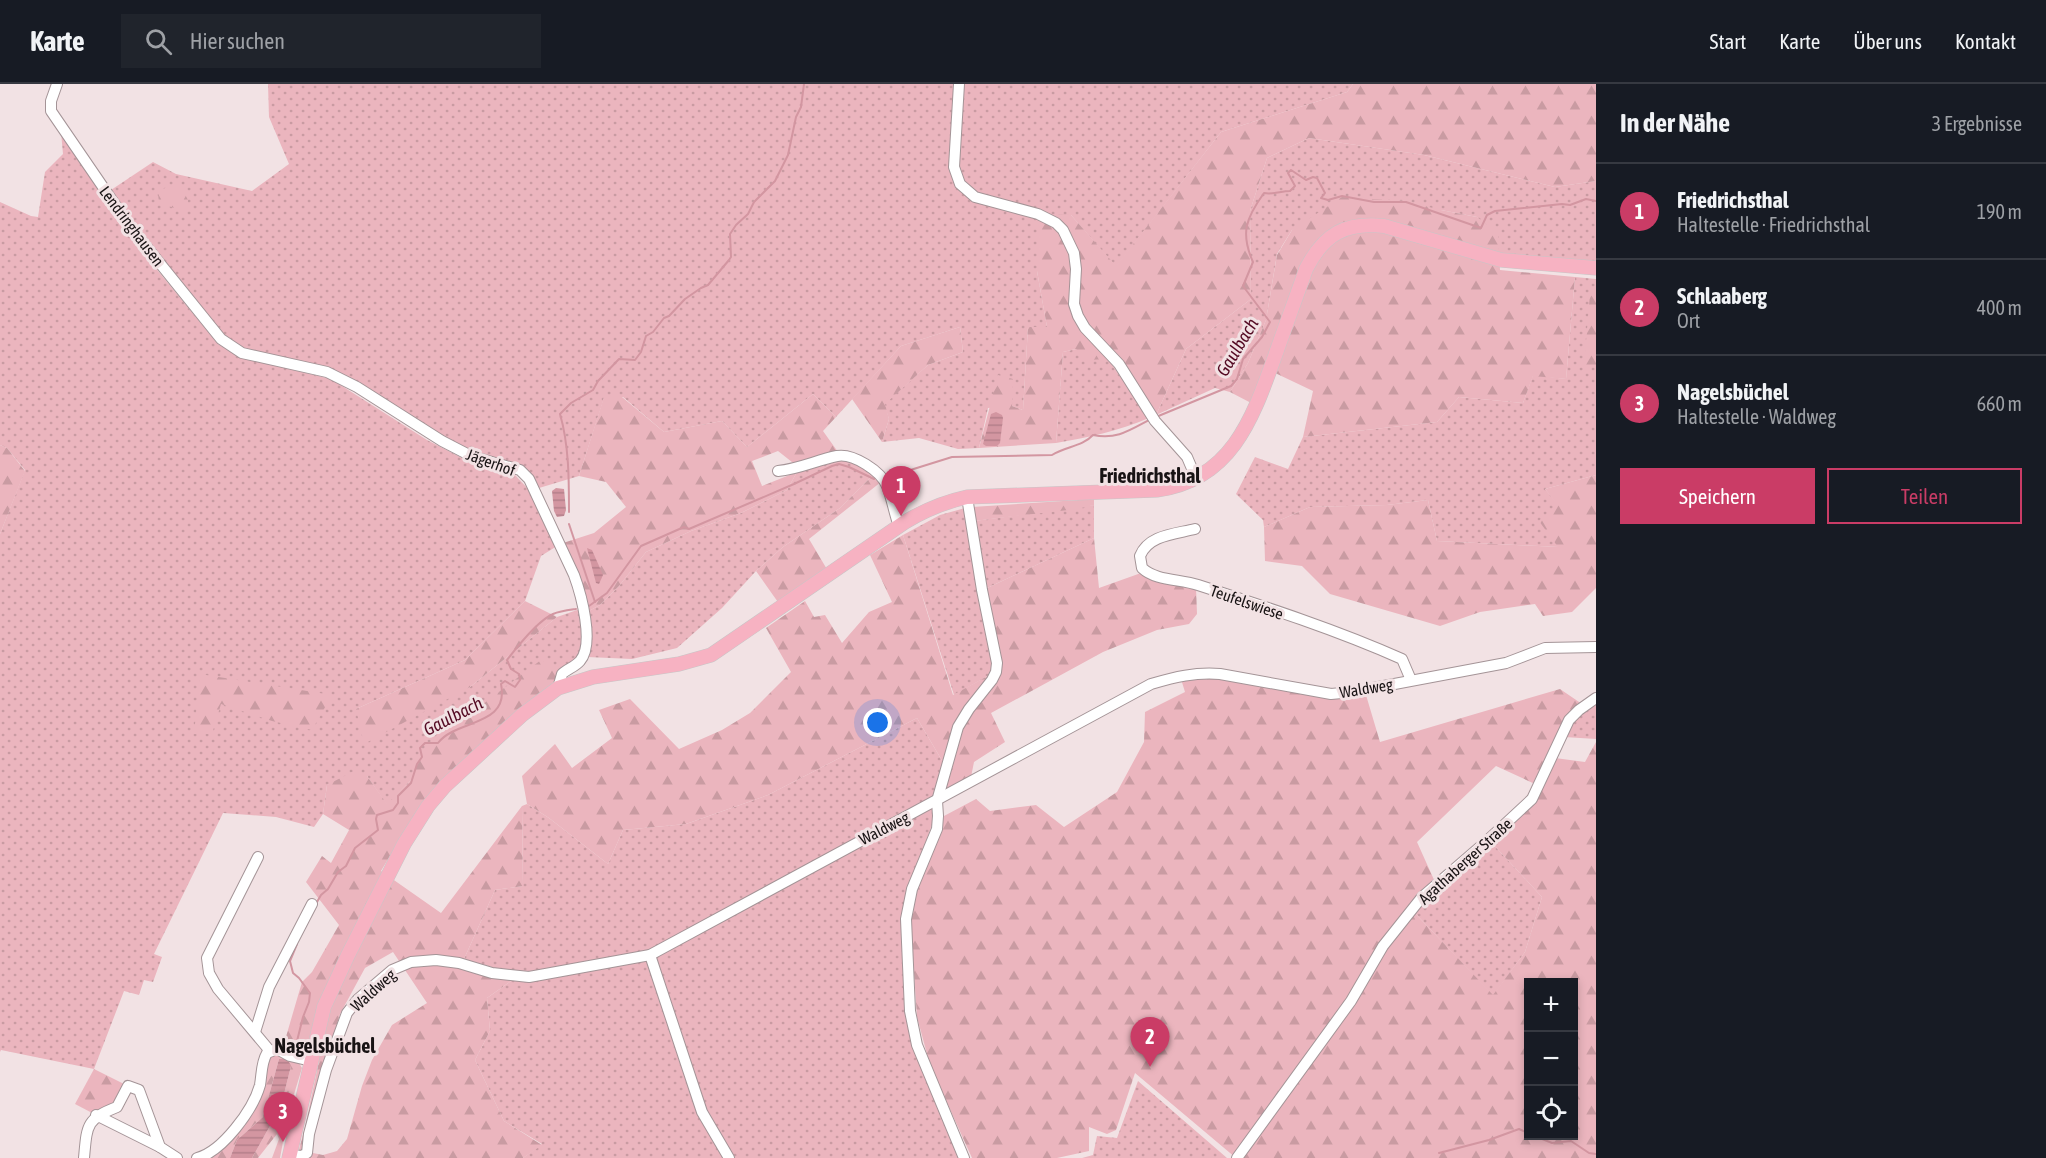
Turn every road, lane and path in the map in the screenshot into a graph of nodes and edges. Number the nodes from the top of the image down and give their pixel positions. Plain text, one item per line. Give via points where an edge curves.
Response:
1 (57, 84) edge
2 (959, 84) edge
3 (1596, 268) edge
4 (242, 353) joint
5 (778, 471) dead end
6 (1196, 478) junction
7 (967, 496) junction
8 (899, 526) junction
9 (1195, 529) dead end
10 (1596, 647) edge
11 (1411, 680) junction
12 (558, 688) junction
13 (1596, 698) edge
14 (937, 801) junction
15 (258, 857) dead end
16 (312, 904) dead end
17 (650, 955) junction
18 (255, 1032) junction
19 (270, 1051) junction
20 (299, 1058) junction
21 (96, 1115) junction
22 (160, 1147) junction
23 (289, 1157) edge
24 (84, 1158) edge
25 (177, 1158) edge
26 (197, 1158) edge
27 (729, 1158) edge
28 (964, 1158) edge
29 (1237, 1158) edge

1 - 4 street, Lendringhausen via 51,111 129,225 221,339
2 - 6 street via 954,167 960,184 975,197 1038,214 1063,230 1074,253 1074,304 1078,316 1119,364 1153,418 1187,457
3 - 6 main road via 1501,260 1384,226 1365,224 1327,238 1306,269 1248,425 1227,454
4 - 12 street, Jägerhof via 327,372 442,441 471,456 520,470 529,479 579,588 586,632 585,654 562,674
5 - 8 street via 840,455 868,465 887,485
6 - 7 main road via 1157,490
7 - 8 main road via 922,511
7 - 14 street via 997,663 996,672 958,727
8 - 12 main road via 711,656 581,679
9 - 11 street, Teufelswiese via 1148,543 1140,556 1142,568 1151,575 1184,580 1368,644 1402,659
10 - 11 street, Waldweg via 1545,648 1506,663
11 - 14 street, Waldweg via 1331,693 1220,674 1184,675 1151,684
12 - 20 main road via 484,749 428,806 404,844
13 - 29 street, Agathaberger Straße via 1569,720 1532,799 1422,897 1383,946 1351,1001
14 - 17 street, Waldweg
14 - 28 street via 937,829 912,889 906,918 910,1011 917,1045
15 - 18 street via 207,958 209,973 219,989
16 - 18 street via 269,987
17 - 23 street, Waldweg via 529,977 436,960 411,962 392,970 347,1013 326,1070 307,1153
17 - 27 street via 702,1112
18 - 19 street
19 - 20 street via 277,1049
19 - 26 street via 244,1119 225,1139
20 - 23 main road
21 - 22 street
21 - 22 street via 117,1107 128,1086 139,1090
21 - 24 street via 90,1123
22 - 25 street

